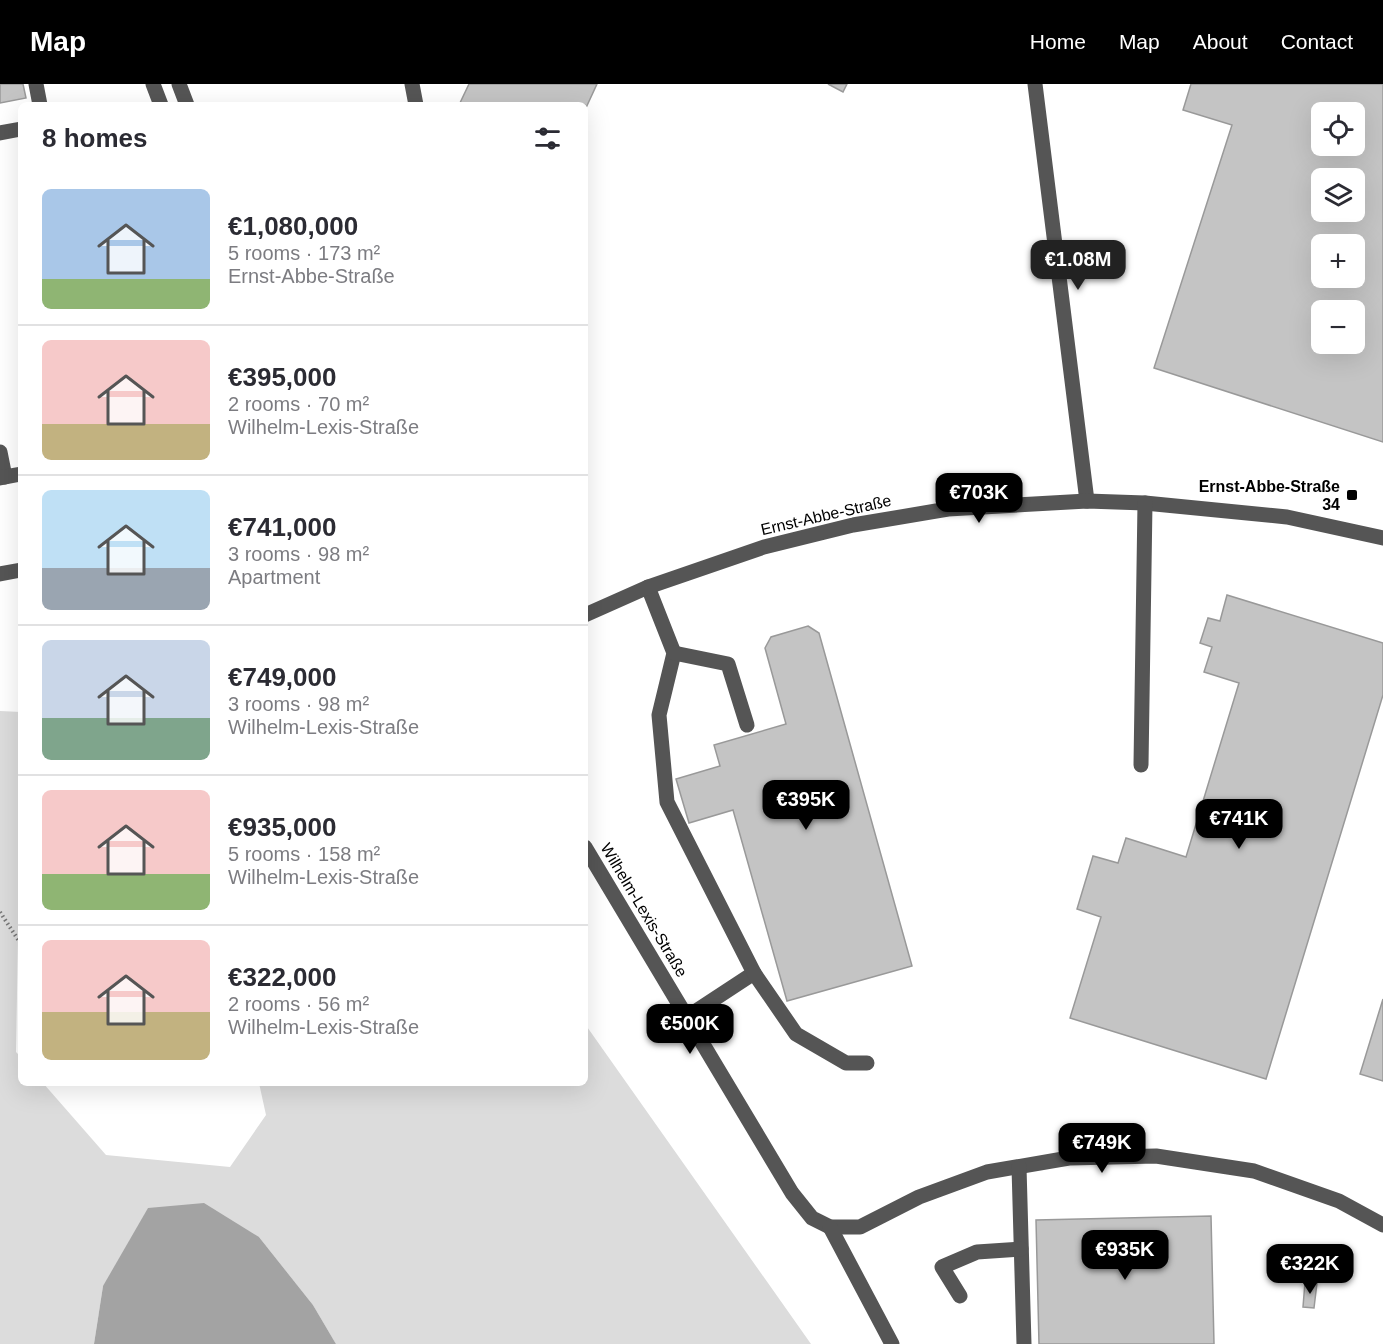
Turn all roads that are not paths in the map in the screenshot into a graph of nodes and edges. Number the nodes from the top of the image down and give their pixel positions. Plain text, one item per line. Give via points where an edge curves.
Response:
1 (36, 84) edge
2 (153, 84) edge
3 (179, 84) edge
4 (412, 84) edge
5 (1035, 84) edge
6 (39, 102) edge
7 (160, 102) edge
8 (186, 102) edge
9 (415, 102) edge
10 (18, 130) edge
11 (0, 133) edge
12 (0, 452) edge
13 (18, 474) edge
14 (2, 477) edge
15 (1087, 501) junction
16 (1145, 503) junction
17 (1383, 538) edge
18 (18, 571) edge
19 (0, 574) edge
20 (648, 587) junction
21 (588, 614) edge
22 (674, 653) junction
23 (747, 725) dead end
24 (1141, 765) dead end
25 (588, 852) edge
26 (754, 972) junction
27 (687, 1017) junction
28 (867, 1063) dead end
29 (1019, 1167) junction
30 (1383, 1225) edge
31 (830, 1227) junction
32 (1021, 1249) junction
33 (960, 1296) dead end
34 (892, 1344) edge
35 (1024, 1344) edge

1 - 6 street
2 - 7 street
3 - 8 street
4 - 9 street
5 - 15 street
10 - 11 street
12 - 14 street
13 - 14 street
15 - 16 street, Ernst-Abbe-Straße
15 - 20 street, Ernst-Abbe-Straße via 948,509 853,525 764,547
16 - 17 street, Ernst-Abbe-Straße via 1287,517
16 - 24 street
18 - 19 street
20 - 21 street, Ernst-Abbe-Straße
20 - 22 street
22 - 23 street via 728,664
22 - 26 street via 658,715 666,802
25 - 27 street, Wilhelm-Lexis-Straße
26 - 27 street
26 - 28 street via 796,1034 846,1063
27 - 31 street, Wilhelm-Lexis-Straße via 792,1193 812,1218
29 - 30 street via 1069,1158 1156,1156 1254,1171 1339,1201
29 - 31 street via 987,1172 920,1197 860,1227
29 - 32 street
31 - 34 street
32 - 33 street via 977,1252 942,1267
32 - 35 street

